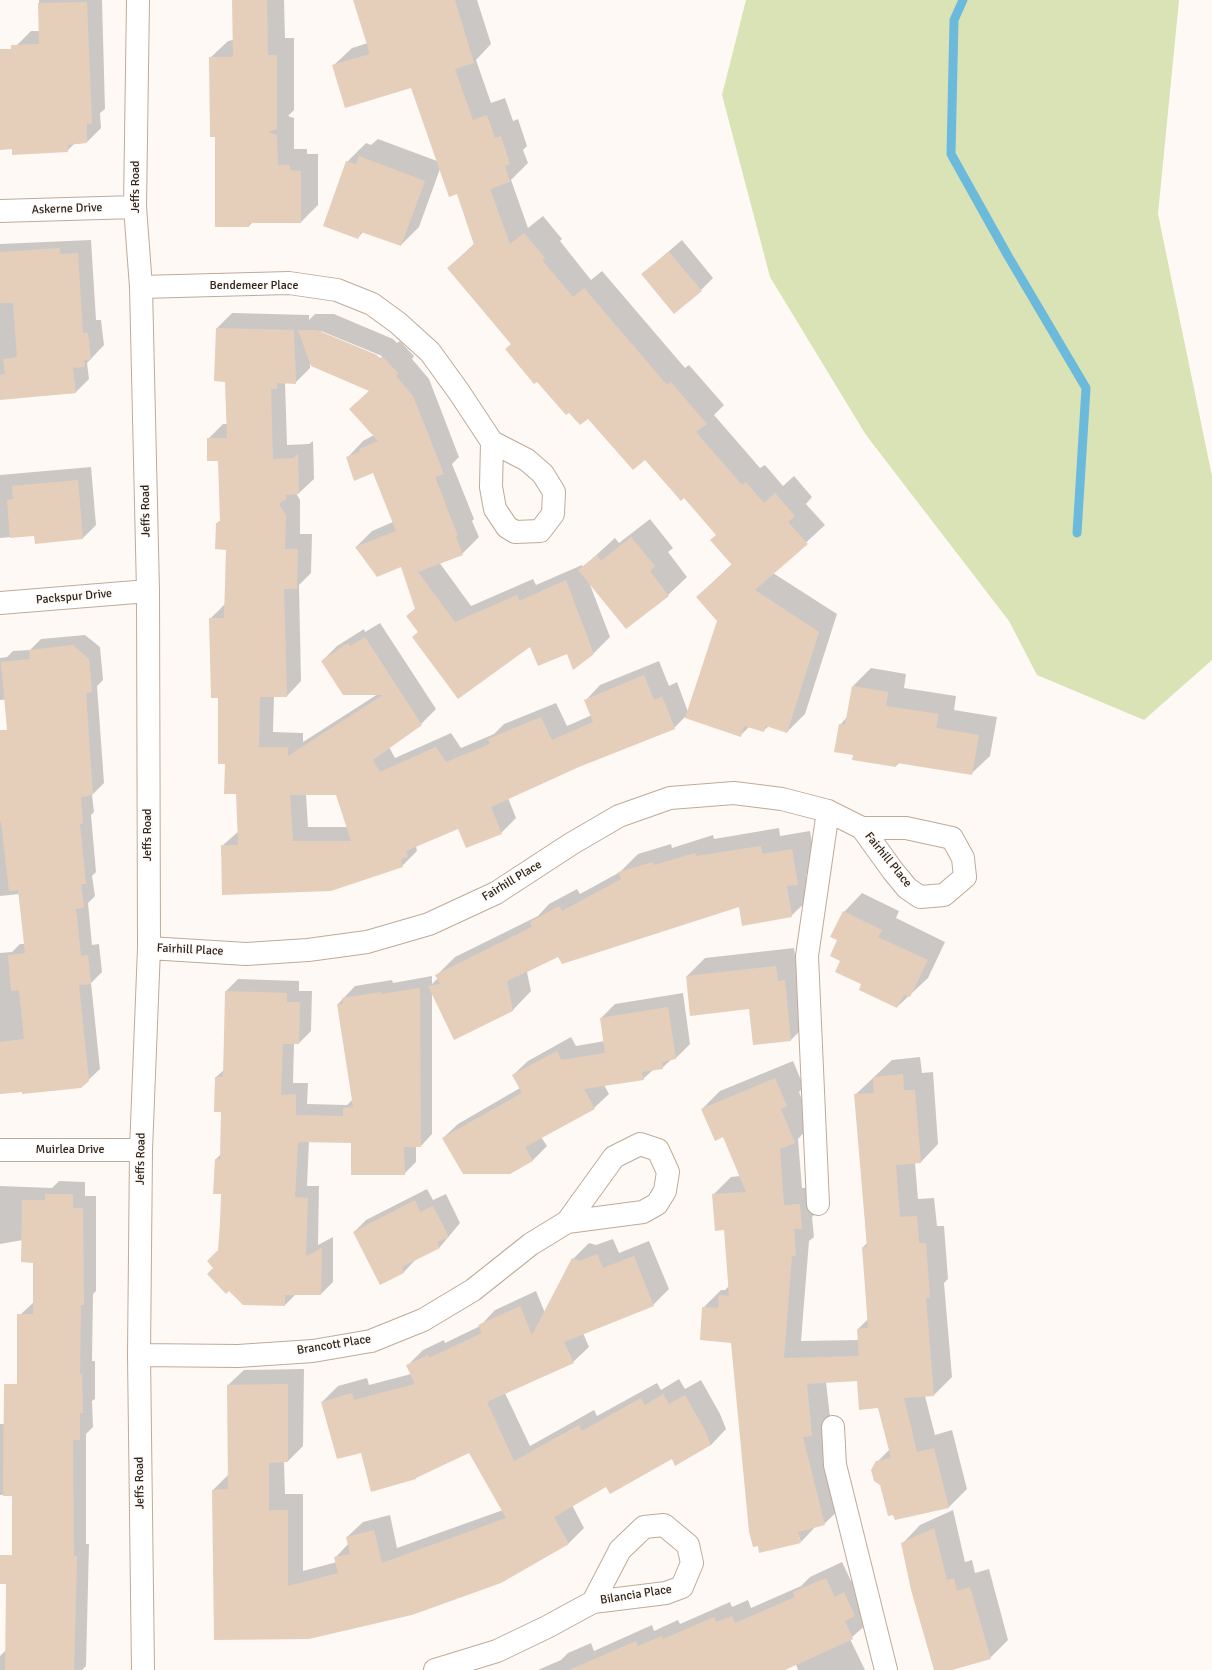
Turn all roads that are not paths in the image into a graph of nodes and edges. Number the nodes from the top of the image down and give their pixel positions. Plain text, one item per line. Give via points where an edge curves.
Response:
1 (138, 0) edge
2 (135, 207) junction
3 (0, 211) edge
4 (141, 287) junction
5 (492, 442) dead end
6 (148, 591) junction
7 (0, 603) edge
8 (828, 810) junction
9 (862, 828) dead end
10 (149, 948) junction
11 (0, 1150) edge
12 (141, 1150) junction
13 (818, 1204) dead end
14 (567, 1222) junction
15 (139, 1355) junction
16 (833, 1428) dead end
17 (593, 1602) junction
18 (143, 1670) edge
19 (435, 1670) edge
20 (886, 1670) edge

1 - 2 street, Jeffs Road
2 - 3 street, Askerne Drive
2 - 4 street, Jeffs Road
4 - 5 street, Bendemeer Place via 289,283 337,290 372,304 430,352 460,392
4 - 6 street, Jeffs Road
6 - 7 street, Packspur Drive
6 - 10 street, Jeffs Road
8 - 9 street, Fairhill Place
8 - 10 street, Fairhill Place via 782,799 734,794 670,798 619,816 496,893 429,924 367,942 308,950 246,954
8 - 13 street via 807,956
10 - 12 street, Jeffs Road
11 - 12 street, Muirlea Drive
12 - 15 street, Jeffs Road
14 - 14 street, Brancott Place via 614,1157 640,1144 658,1150 668,1172 665,1191 657,1204 643,1212
14 - 15 street, Brancott Place via 531,1244 466,1294 423,1320 371,1341 313,1350 238,1356
15 - 18 street, Jeffs Road
16 - 20 street via 835,1465
17 - 17 street, Bilancia Place via 620,1550 644,1527 664,1525 688,1545 692,1562 682,1587 666,1593
17 - 19 street, Bilancia Place via 497,1651

